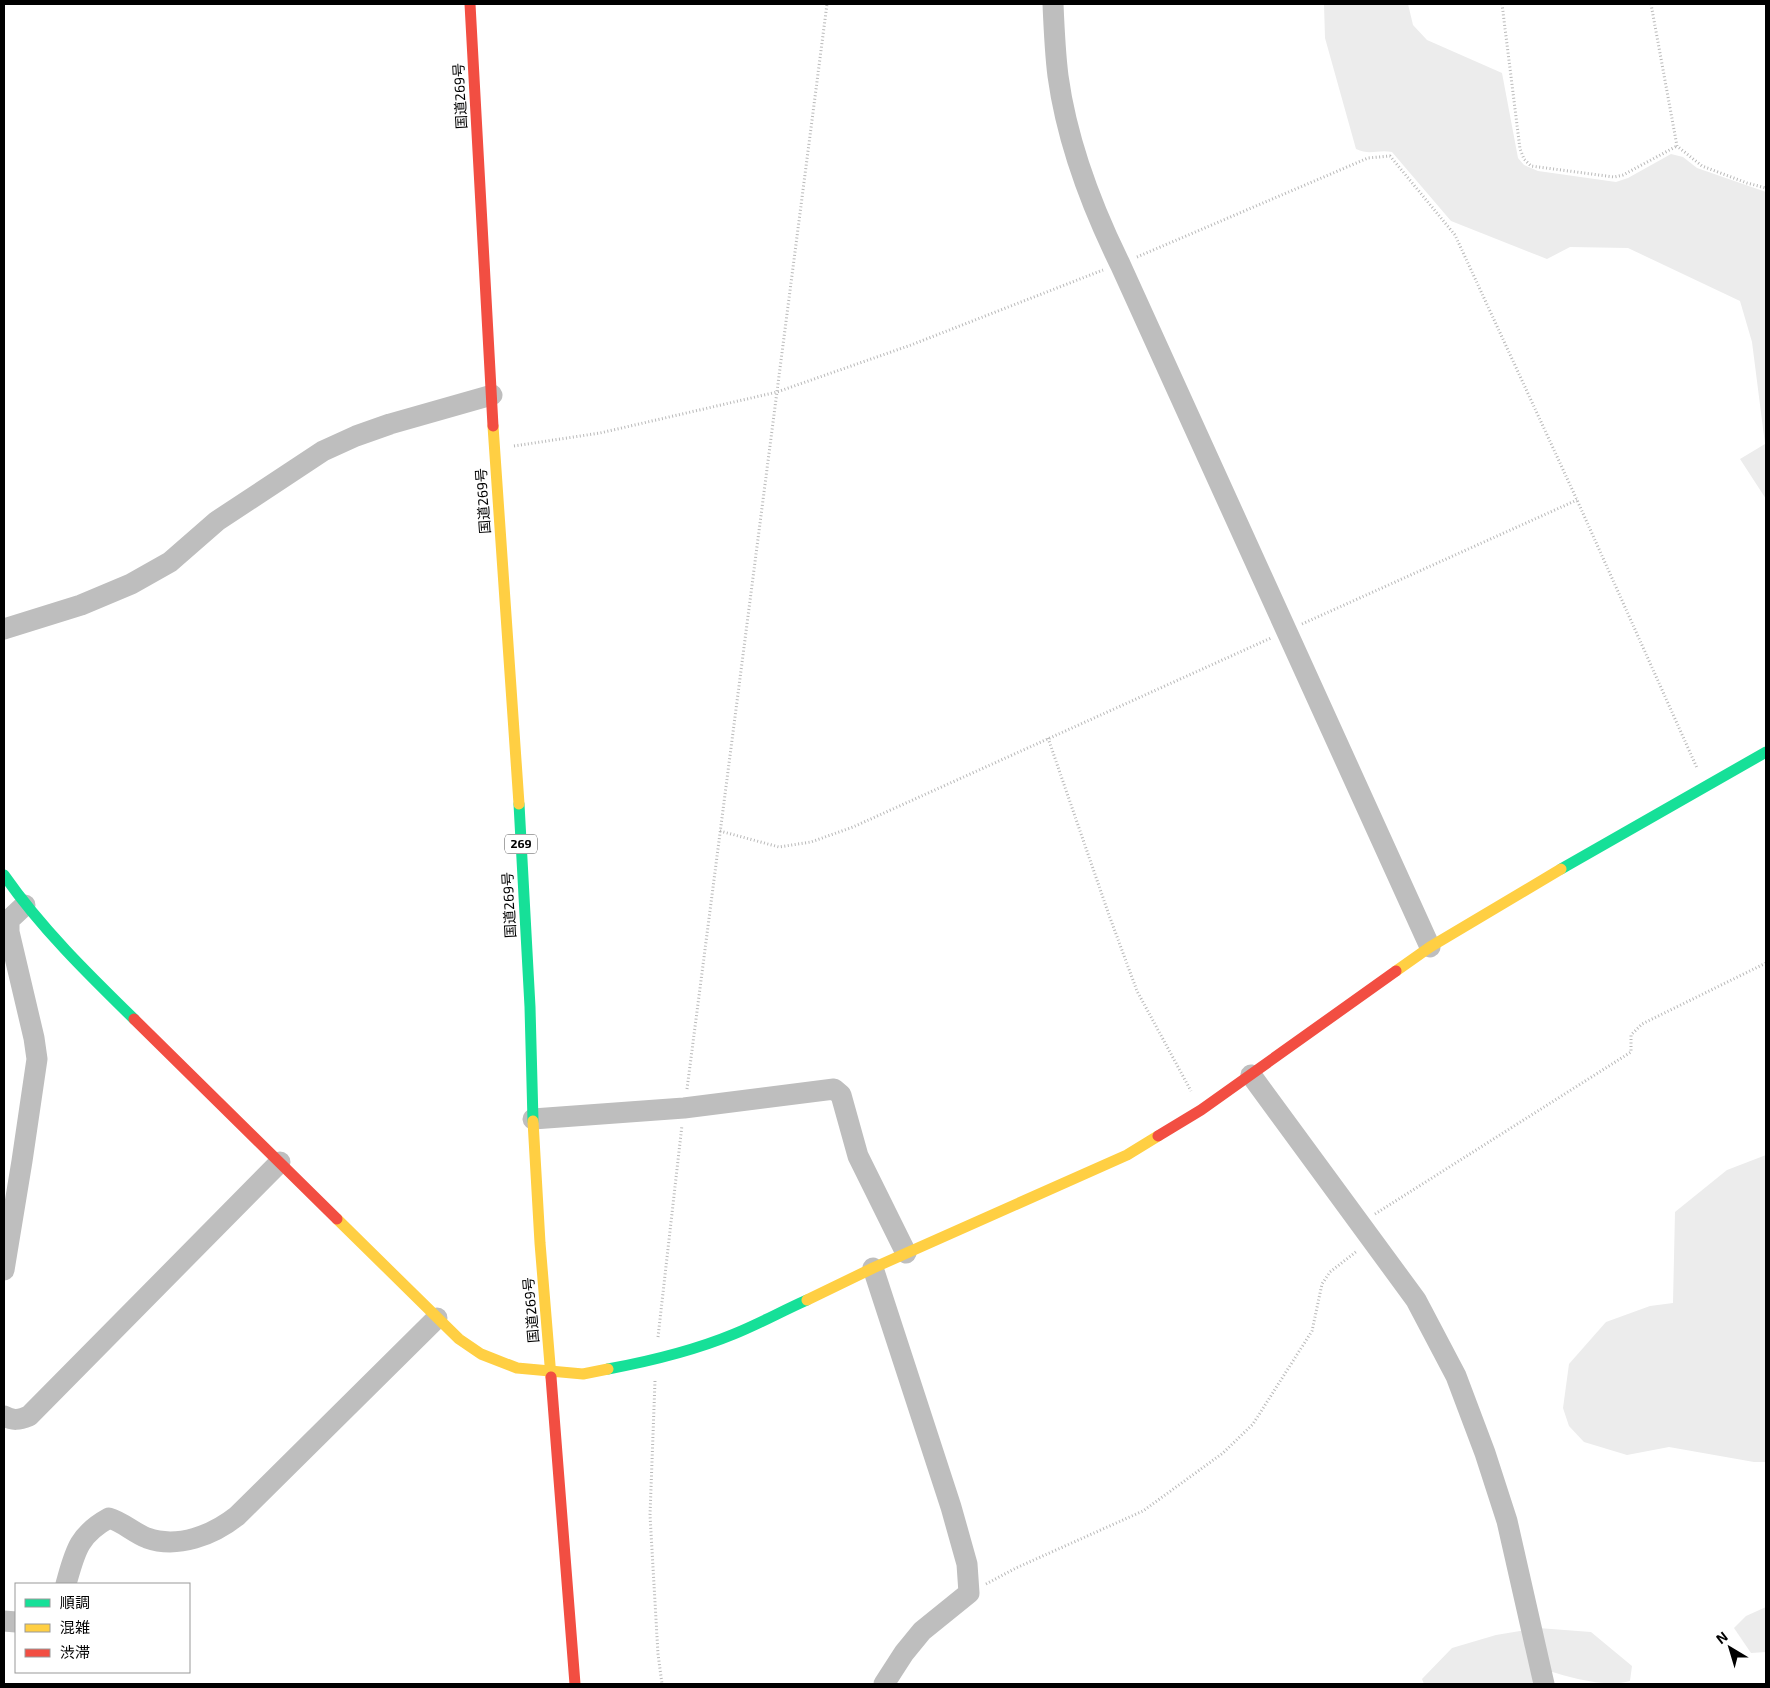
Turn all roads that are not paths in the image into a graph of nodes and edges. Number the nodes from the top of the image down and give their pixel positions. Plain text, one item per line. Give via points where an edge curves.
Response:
1 (470, 4) edge
2 (1053, 4) edge
3 (492, 395) junction
4 (4, 629) edge
5 (1766, 752) edge
6 (4, 876) edge
7 (26, 905) junction
8 (1430, 946) junction
9 (1251, 1075) junction
10 (533, 1119) junction
11 (280, 1162) junction
12 (906, 1254) junction
13 (873, 1268) junction
14 (4, 1270) edge
15 (437, 1318) junction
16 (551, 1372) junction
17 (4, 1416) edge
18 (66, 1583) edge
19 (575, 1684) edge
20 (884, 1684) edge
21 (1544, 1684) edge

1 - 3 main road, 国道269号 / 269
2 - 8 street via 1058,77 1072,141 1102,228
3 - 4 street via 390,424 323,450 217,521 170,562 131,584 81,605
3 - 10 main road, 国道269号 / 269 via 530,1007
5 - 8 main road
6 - 7 main road
7 - 11 main road via 102,988
7 - 14 street via 9,920 9,932 37,1059
8 - 9 main road
9 - 12 main road via 1202,1110 1126,1155
9 - 21 street via 1416,1300 1456,1376 1507,1522
10 - 12 street via 684,1108 834,1089 841,1095 858,1156
10 - 16 main road, 国道269号 / 269
11 - 15 main road
11 - 17 street via 29,1416 20,1420
12 - 13 main road
13 - 16 main road via 734,1334 696,1348 655,1360 583,1374
13 - 20 street via 951,1507 967,1564 969,1593 922,1631
15 - 16 main road via 481,1354 517,1368
15 - 18 street via 225,1526 187,1540 160,1542 110,1518 98,1524 80,1544
16 - 19 main road, 国道269号 / 269

